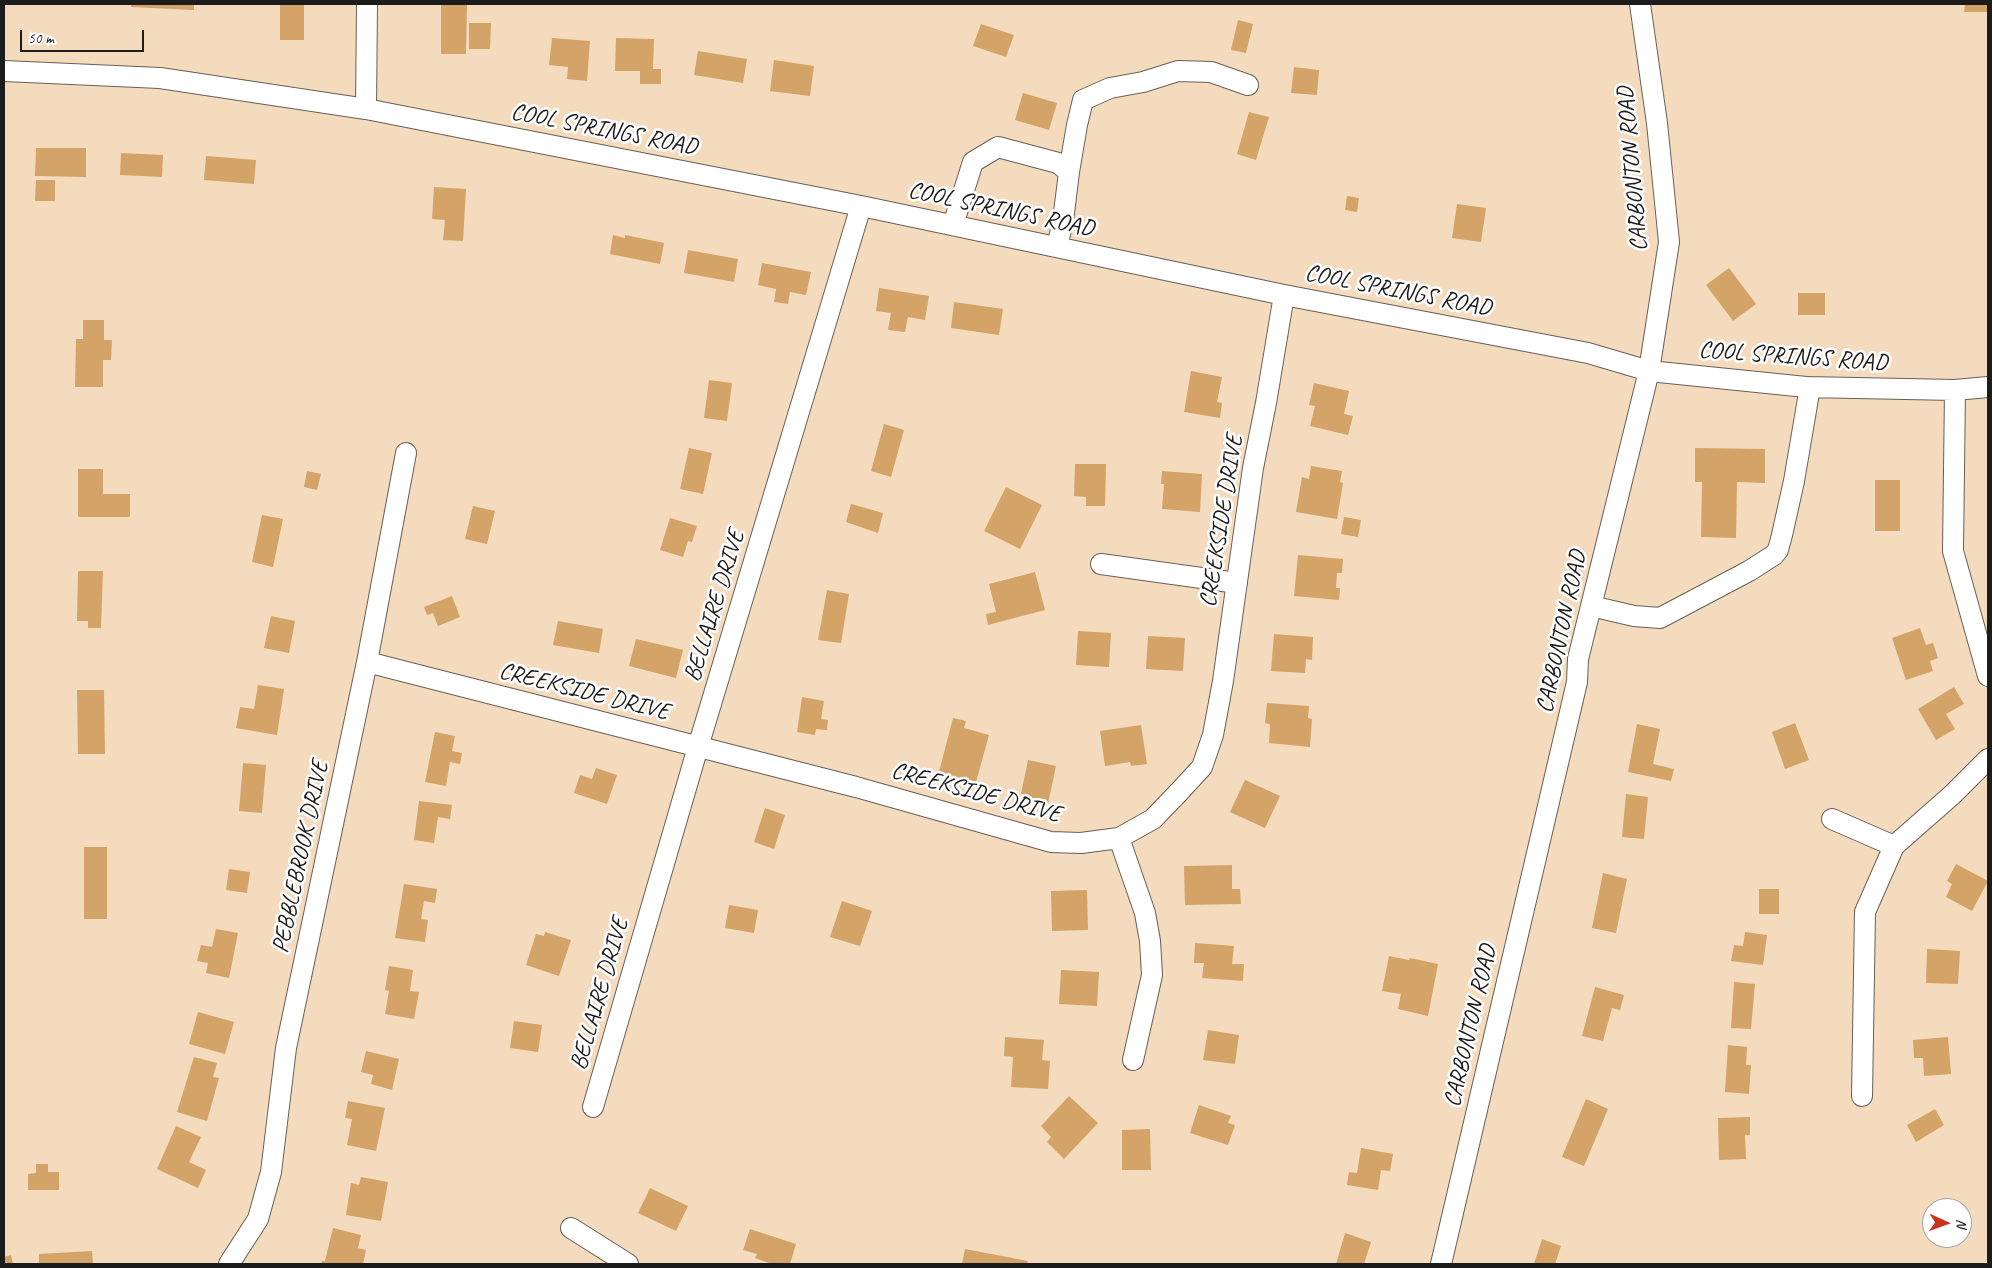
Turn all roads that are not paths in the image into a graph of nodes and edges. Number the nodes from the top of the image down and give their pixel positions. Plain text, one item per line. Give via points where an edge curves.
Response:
1 (367, 4) edge
2 (1640, 4) edge
3 (4, 71) edge
4 (1248, 85) dead end
5 (366, 109) junction
6 (1069, 172) junction
7 (861, 206) junction
8 (953, 225) junction
9 (1057, 247) junction
10 (1284, 295) junction
11 (1649, 371) junction
12 (1810, 387) junction
13 (1988, 387) edge
14 (1955, 390) junction
15 (406, 453) dead end
16 (1101, 564) dead end
17 (1237, 583) junction
18 (1591, 606) junction
19 (367, 662) junction
20 (1988, 676) edge
21 (698, 747) junction
22 (1988, 759) edge
23 (1832, 819) dead end
24 (1119, 838) junction
25 (1894, 846) junction
26 (1134, 1060) dead end
27 (1862, 1096) dead end
28 (593, 1107) dead end
29 (571, 1228) dead end
30 (229, 1264) edge
31 (628, 1264) edge
32 (1441, 1264) edge

1 - 5 street
2 - 11 street, CARBONTON ROAD via 1669,242
3 - 5 street, COOL SPRINGS ROAD via 160,78
4 - 6 street via 1210,72 1178,71 1110,88 1083,100
5 - 7 street, COOL SPRINGS ROAD
6 - 8 street via 1058,163 998,147 973,162
6 - 9 street
7 - 8 street, COOL SPRINGS ROAD
7 - 21 street, BELLAIRE DRIVE
8 - 9 street, COOL SPRINGS ROAD
9 - 10 street, COOL SPRINGS ROAD
10 - 11 street, COOL SPRINGS ROAD via 1588,353
10 - 17 street, CREEKSIDE DRIVE via 1253,468
11 - 12 street, COOL SPRINGS ROAD
11 - 18 street, CARBONTON ROAD
12 - 14 street, COOL SPRINGS ROAD
12 - 18 street via 1794,481 1774,555 1749,572 1660,618
13 - 14 street, COOL SPRINGS ROAD
14 - 20 street via 1953,550
15 - 19 street, PEBBLEBROOK DRIVE
16 - 17 street
17 - 24 street, CREEKSIDE DRIVE via 1214,735 1202,767 1153,819
18 - 32 street, CARBONTON ROAD via 1578,659 1577,682
19 - 21 street, CREEKSIDE DRIVE
19 - 30 street, PEBBLEBROOK DRIVE via 286,1048 271,1172 258,1219
21 - 24 street, CREEKSIDE DRIVE via 1051,842 1081,843
21 - 28 street, BELLAIRE DRIVE
22 - 25 street
23 - 25 street
24 - 26 street via 1145,913 1150,941 1152,975
25 - 27 street via 1865,912
29 - 31 street

